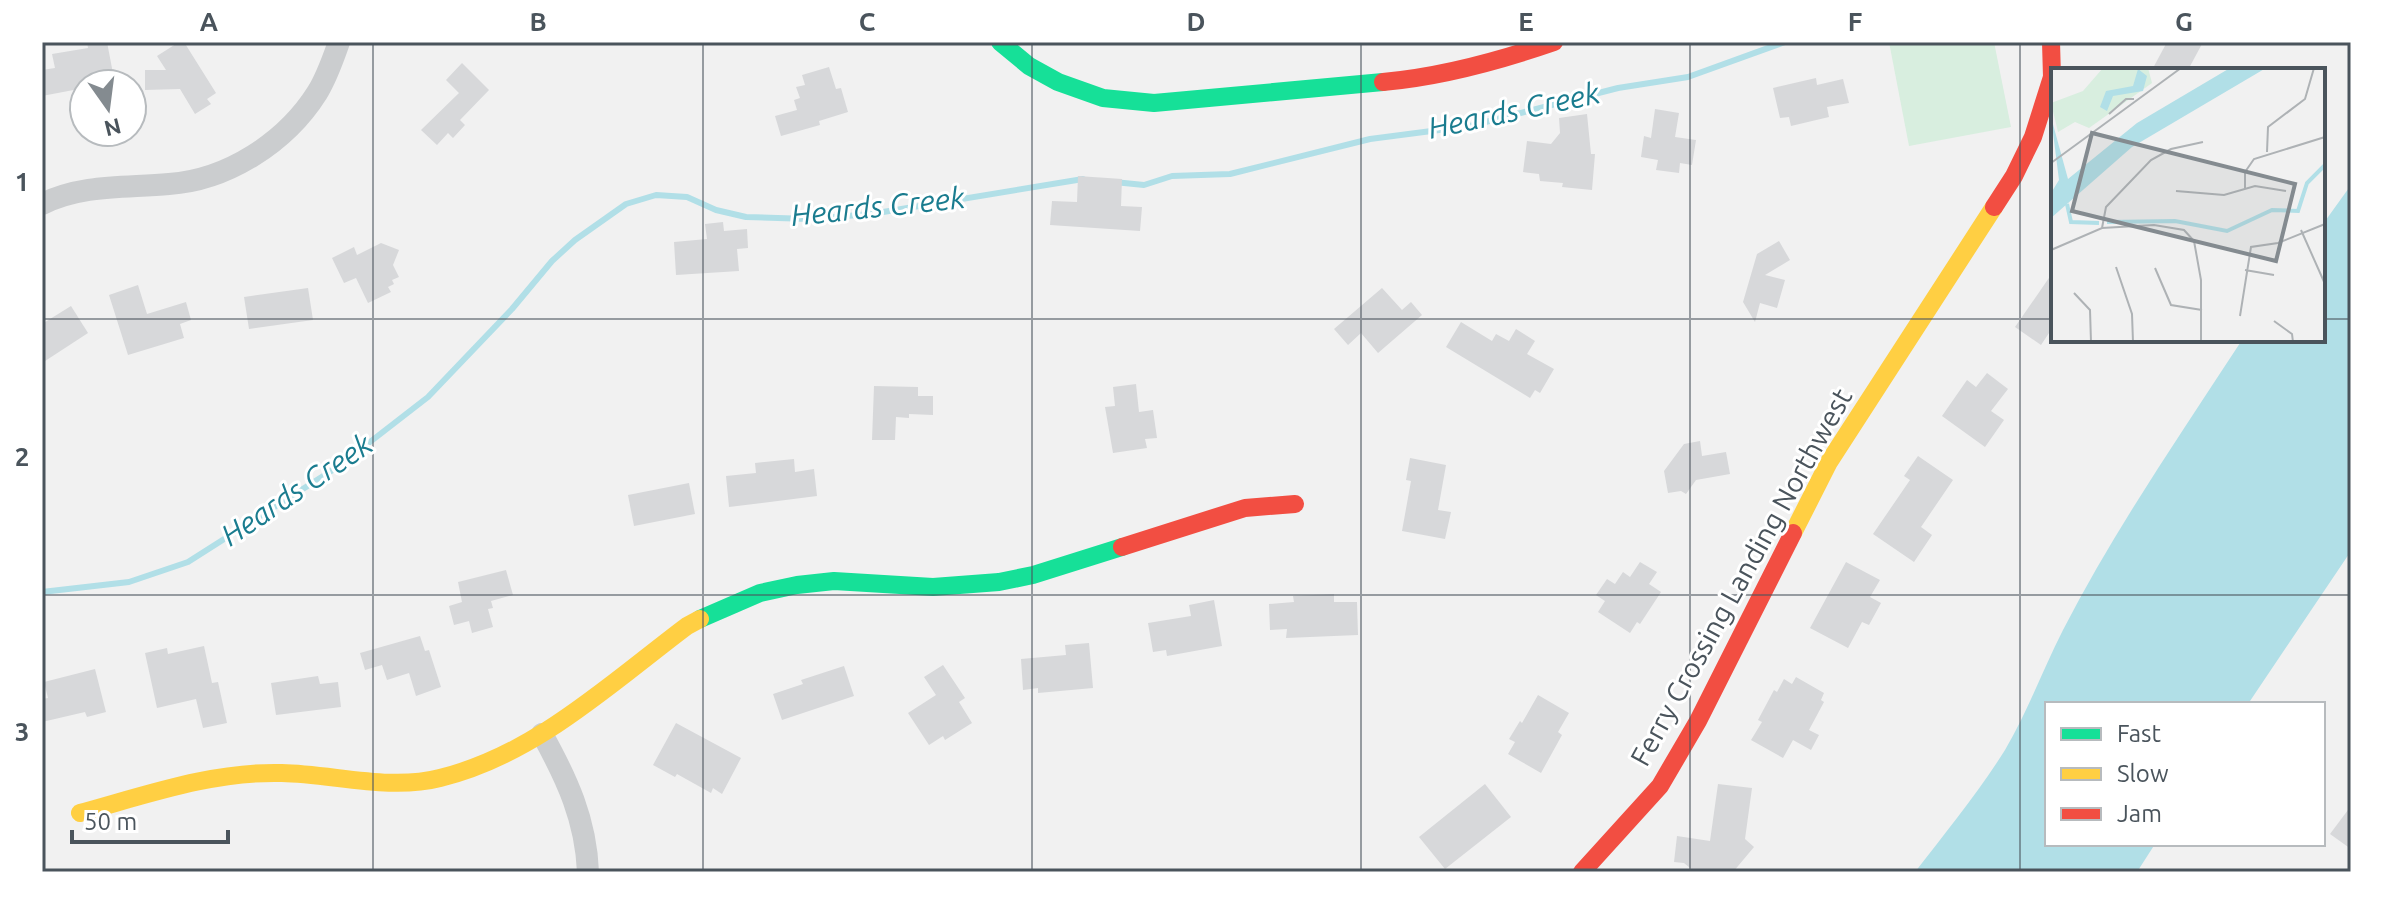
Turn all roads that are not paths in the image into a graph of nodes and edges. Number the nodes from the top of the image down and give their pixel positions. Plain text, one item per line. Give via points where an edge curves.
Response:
1 (339, 42) edge
2 (1000, 42) edge
3 (1554, 42) edge
4 (2051, 42) edge
5 (2052, 68) edge
6 (2051, 80) edge
7 (42, 204) edge
8 (1295, 504) dead end
9 (542, 734) junction
10 (80, 813) dead end
11 (588, 872) edge
12 (1582, 872) edge

1 - 7 street via 318,92 261,151 215,174 172,184 86,189
2 - 3 street via 1058,82 1103,98 1154,103 1406,80
4 - 5 street, Ferry Crossing Landing Northwest
6 - 12 street, Ferry Crossing Landing Northwest via 2014,176 1829,462 1660,786
8 - 9 street via 1245,508 999,582 933,587 834,581 760,593 687,626
9 - 10 street via 489,762 438,779 397,782 241,774
9 - 11 street via 579,811

